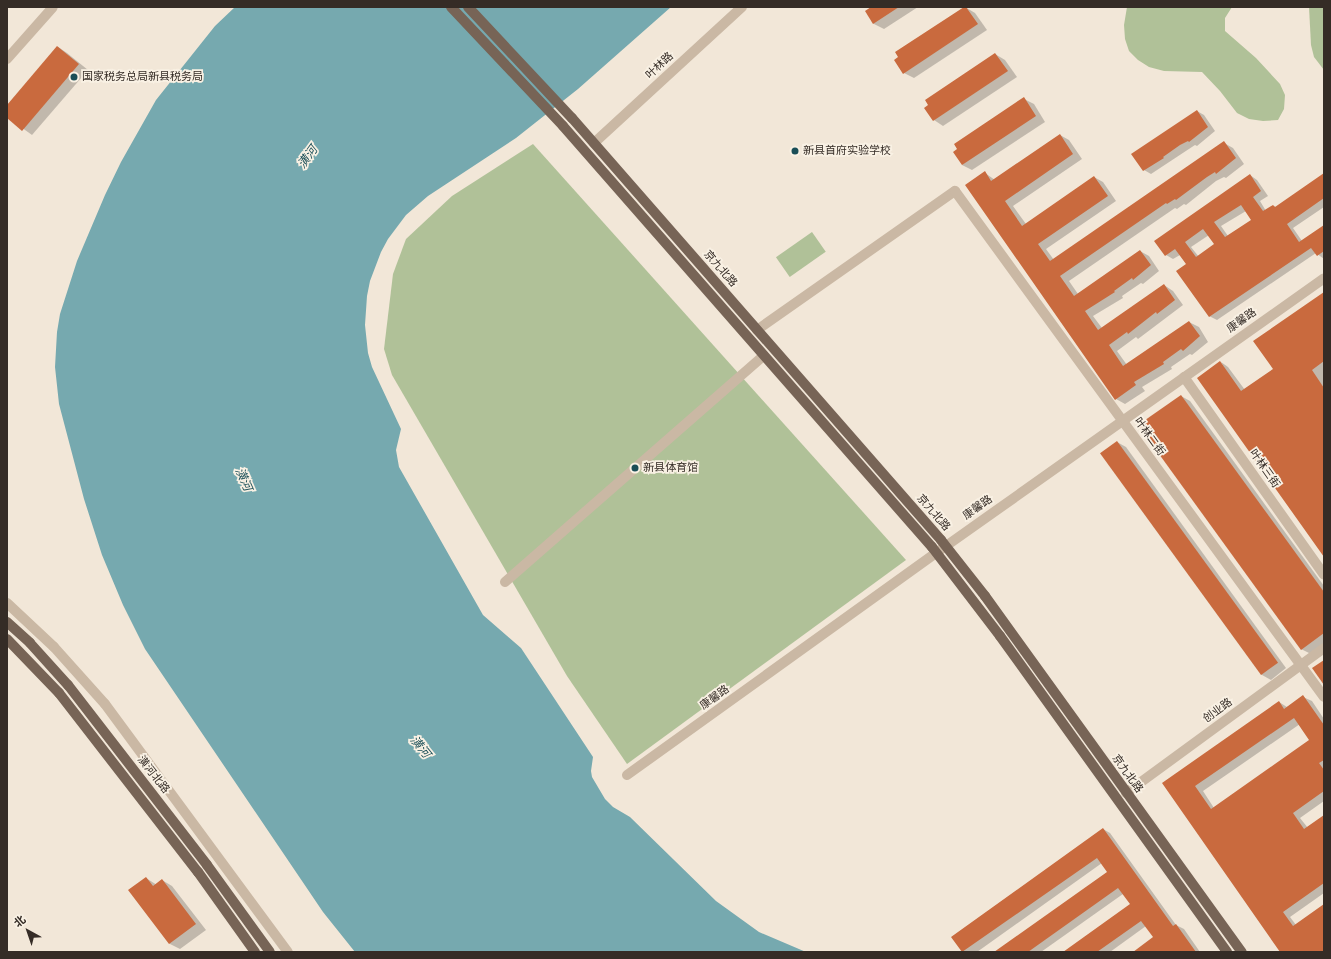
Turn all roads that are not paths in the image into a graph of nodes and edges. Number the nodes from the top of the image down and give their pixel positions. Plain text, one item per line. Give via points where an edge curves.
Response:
1 (53, 7) edge
2 (452, 7) edge
3 (468, 7) edge
4 (742, 7) edge
5 (7, 59) edge
6 (594, 143) junction
7 (1324, 278) edge
8 (758, 330) junction
9 (764, 355) junction
10 (1184, 377) junction
11 (1122, 421) junction
12 (946, 546) junction
13 (936, 553) junction
14 (1324, 575) edge
15 (505, 582) dead end
16 (7, 603) edge
17 (7, 622) edge
18 (7, 639) edge
19 (1324, 648) edge
20 (1301, 665) junction
21 (1324, 697) edge
22 (627, 775) dead end
23 (1126, 792) junction
24 (255, 952) edge
25 (270, 952) edge
26 (288, 952) edge
27 (1227, 952) edge
28 (1242, 952) edge

1 - 5 street
2 - 9 main road via 563,126
3 - 6 main road, 京九北路
4 - 6 street, 叶林路
6 - 8 main road, 京九北路
7 - 10 street, 康馨路
8 - 11 street, 叶林二街 via 955,191
8 - 12 main road, 京九北路
9 - 13 main road
9 - 15 street
10 - 11 street, 康馨路
10 - 14 street, 叶林三街
11 - 12 street, 康馨路
11 - 20 street, 叶林二街
12 - 13 street, 康馨路
12 - 23 main road, 京九北路
13 - 22 street, 康馨路
13 - 27 main road via 976,603
16 - 26 street via 54,647 105,704
17 - 25 main road, 潢河北路 via 68,685 207,865
18 - 24 main road via 59,692 198,872
19 - 20 street, 创业路
20 - 21 street, 叶林二街
20 - 23 street, 创业路
23 - 28 main road, 京九北路

